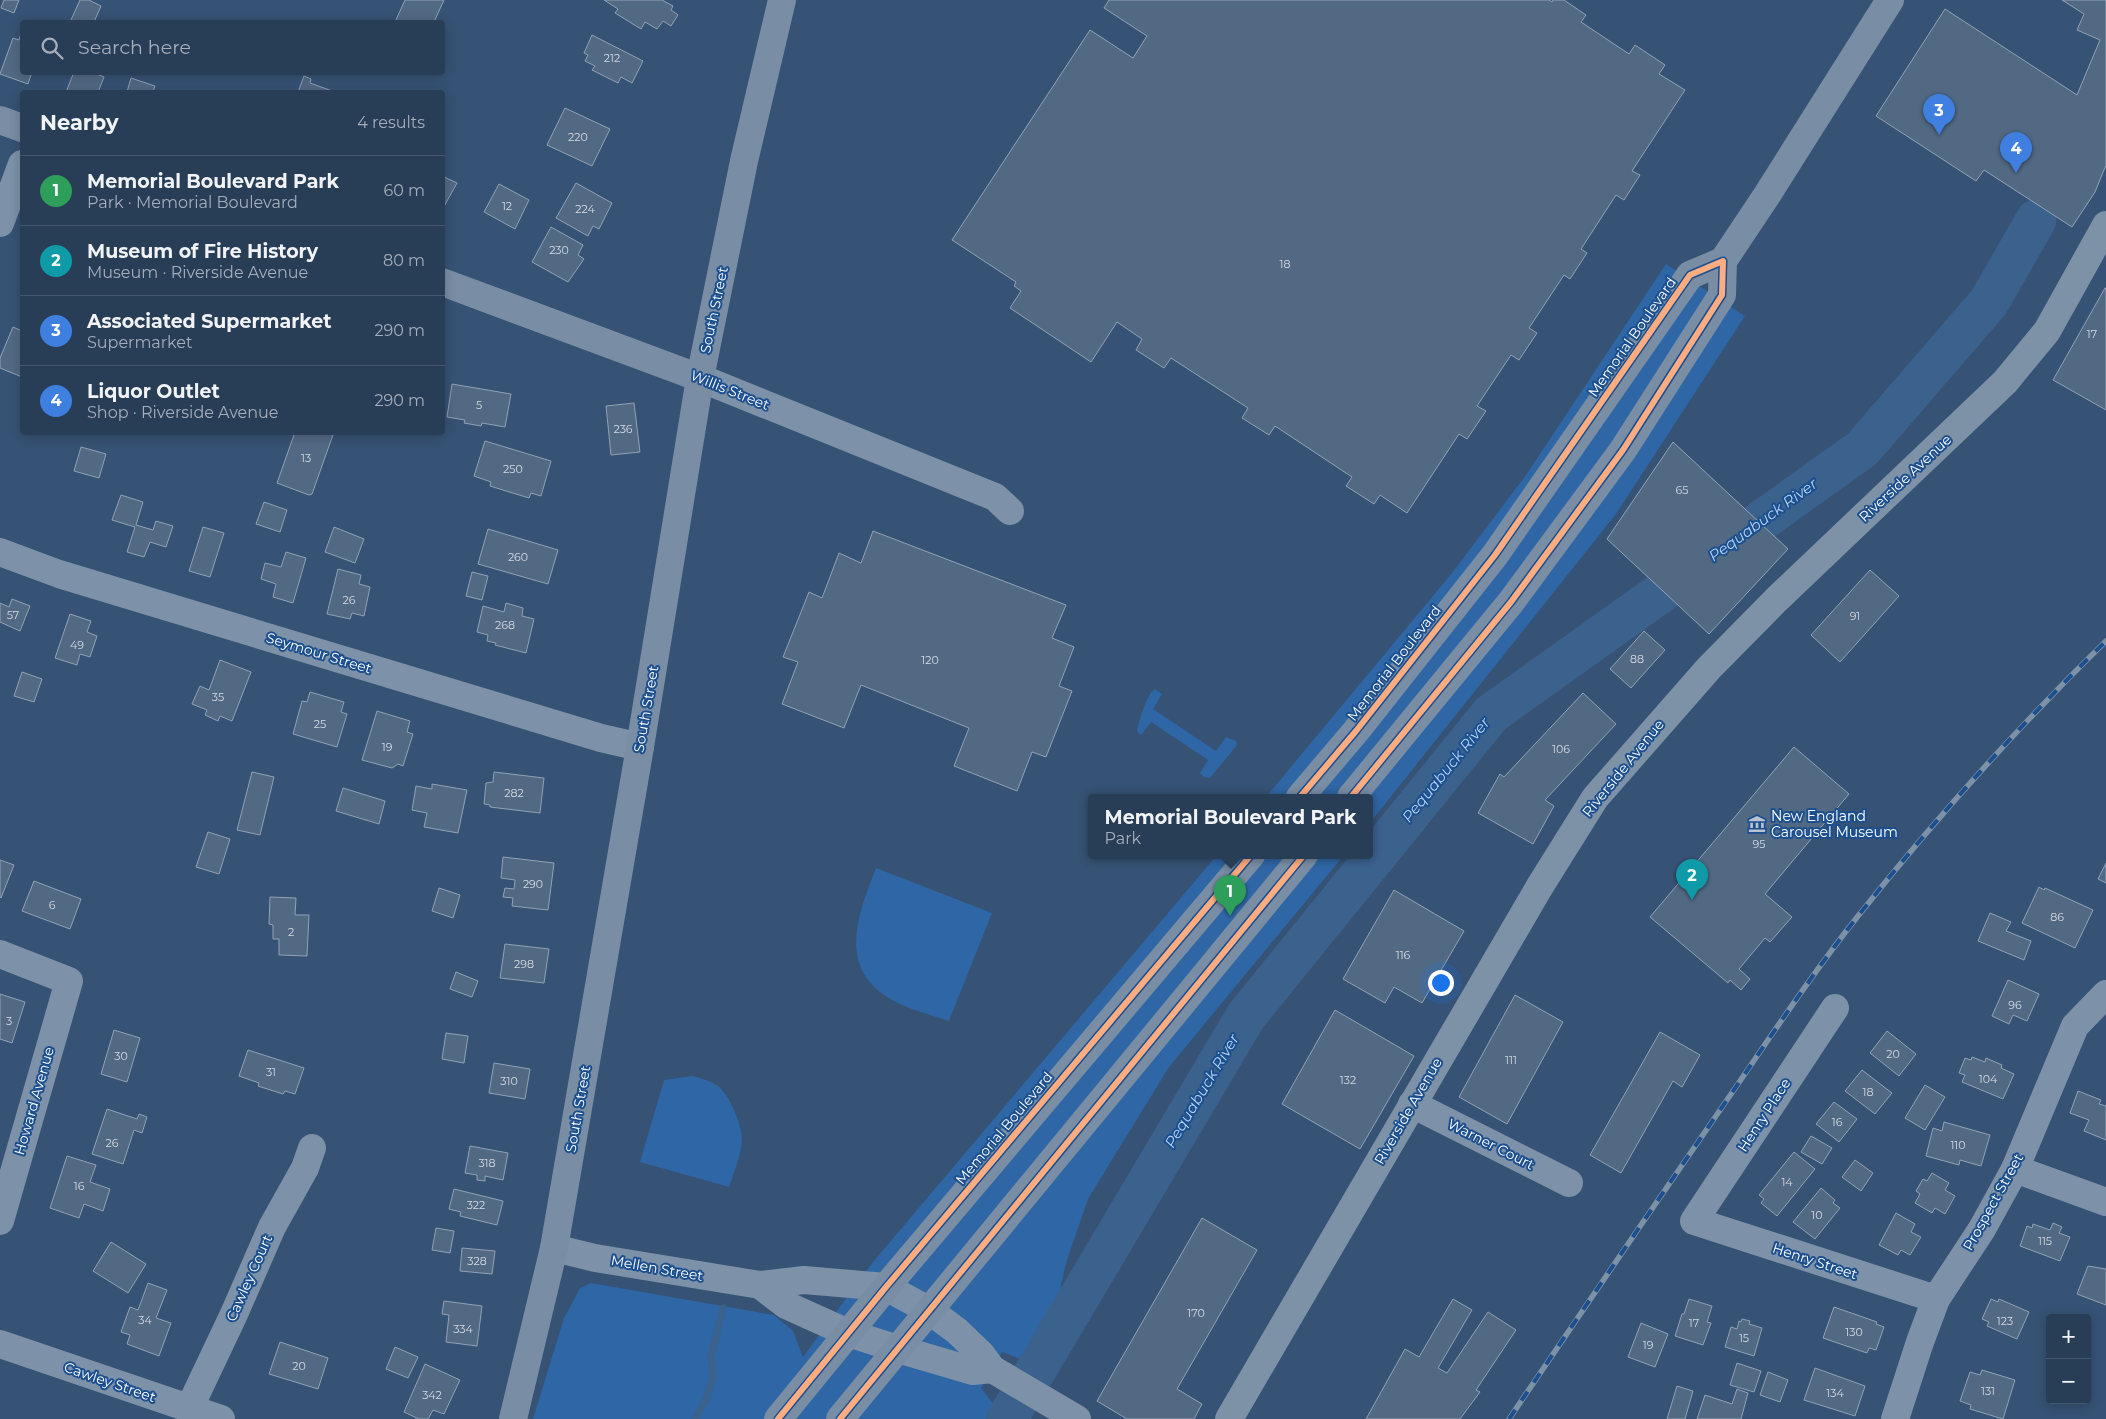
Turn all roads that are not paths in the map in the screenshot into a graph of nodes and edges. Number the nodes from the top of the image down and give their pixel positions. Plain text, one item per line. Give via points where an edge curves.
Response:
1 (782, 0) edge
2 (1890, 0) edge
3 (0, 120) edge
4 (20, 127) edge
5 (20, 169) edge
6 (0, 223) edge
7 (2106, 226) edge
8 (1723, 261) junction
9 (445, 283) edge
10 (700, 378) junction
11 (1010, 511) dead end
12 (0, 552) edge
13 (640, 747) junction
14 (1303, 794) edge
15 (1353, 794) edge
16 (1248, 859) edge
17 (1301, 859) edge
18 (0, 954) edge
19 (2106, 994) edge
20 (1834, 1008) dead end
21 (1412, 1104) junction
22 (312, 1148) dead end
23 (2015, 1170) junction
24 (1569, 1183) dead end
25 (2106, 1202) edge
26 (0, 1221) edge
27 (1694, 1222) joint
28 (554, 1248) junction
29 (760, 1285) junction
30 (886, 1286) junction
31 (1936, 1299) junction
32 (930, 1311) junction
33 (848, 1333) junction
34 (0, 1344) edge
35 (898, 1349) junction
36 (992, 1369) junction
37 (189, 1409) junction
38 (221, 1419) edge
39 (513, 1419) edge
40 (778, 1419) edge
41 (840, 1419) edge
42 (1077, 1419) edge
43 (1229, 1419) edge
44 (1895, 1419) edge

1 - 10 main road, South Street via 744,161
2 - 8 main road
3 - 4 main road
5 - 6 street
7 - 21 highway, Riverside Avenue via 2047,331 2005,382 1776,600 1709,668 1595,798 1557,856
8 - 14 main road, Memorial Boulevard via 1690,275 1495,555
8 - 15 main road via 1722,295 1623,450 1511,602
9 - 10 main road, Willis Street
10 - 11 street, Willis Street via 995,497
10 - 13 main road, South Street
12 - 13 street, Seymour Street via 59,574 601,738
13 - 28 main road, South Street
16 - 30 main road, Memorial Boulevard
17 - 32 main road
18 - 26 street, Howard Avenue via 69,981
19 - 23 street, Prospect Street via 2075,1026
20 - 27 street, Henry Place
21 - 24 street, Warner Court
21 - 43 highway, Riverside Avenue
22 - 37 street, Cawley Court via 305,1168 272,1227
23 - 25 street
23 - 31 street, Prospect Street via 1982,1229
27 - 31 street, Henry Street
28 - 29 street, Mellen Street via 595,1258
28 - 39 main road, South Street
29 - 30 street, Mellen Street via 804,1280
29 - 33 street, Mellen Street via 786,1305
30 - 32 street, Mellen Street
30 - 33 main road, Memorial Boulevard
31 - 44 street, Prospect Street
32 - 35 main road
32 - 36 street, Mellen Street via 957,1331
33 - 35 street, Mellen Street
33 - 40 main road, Memorial Boulevard
34 - 37 street, Cawley Street
35 - 36 street, Mellen Street via 973,1371
35 - 41 main road
36 - 42 street, Mellen Street
37 - 38 street, Cawley Street

